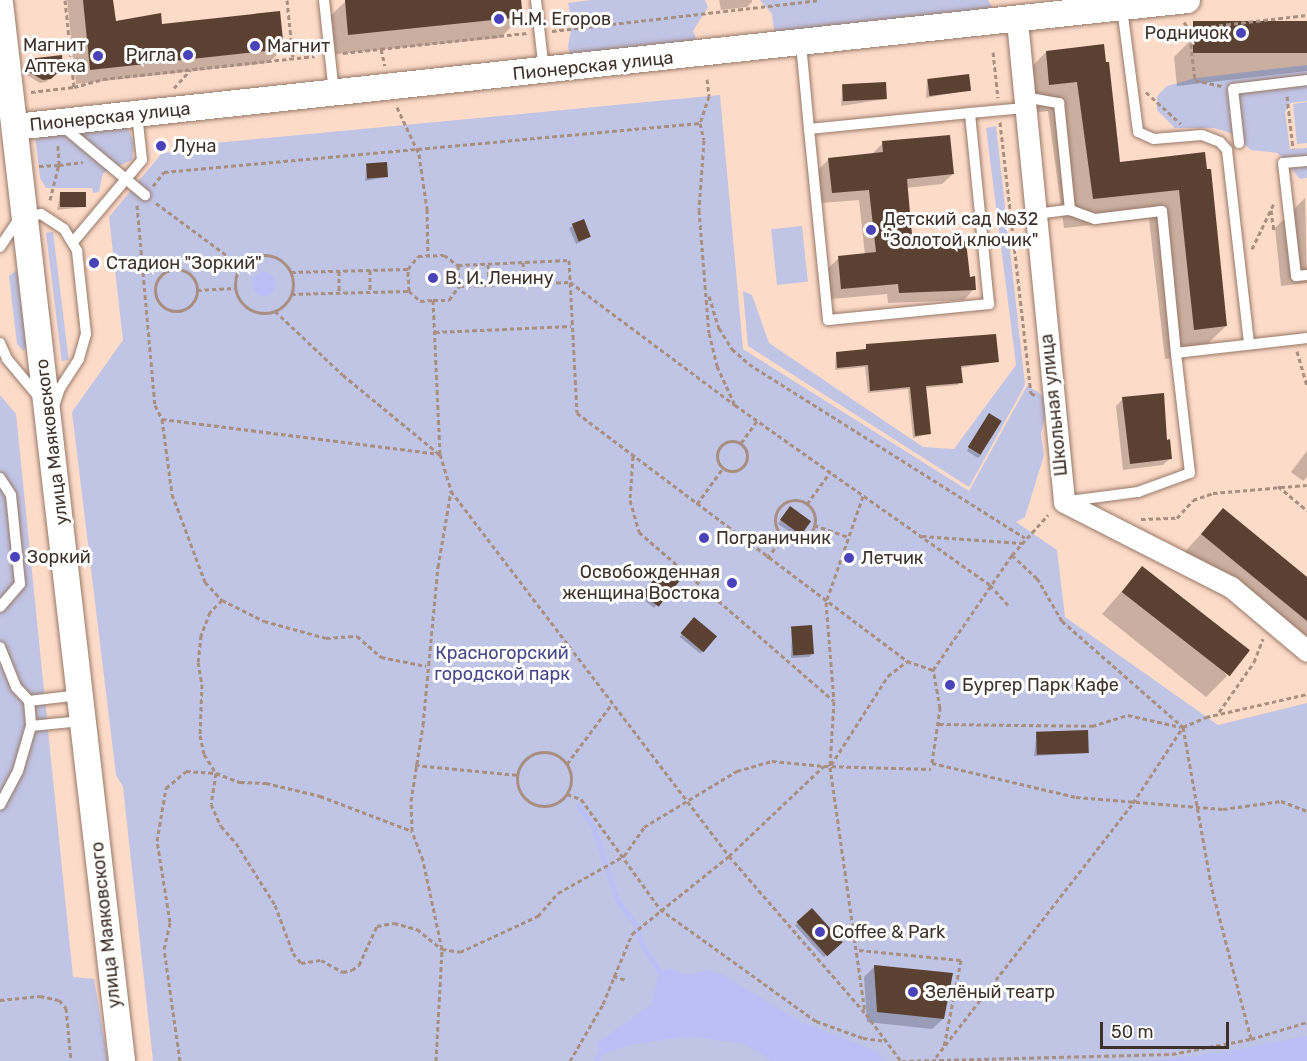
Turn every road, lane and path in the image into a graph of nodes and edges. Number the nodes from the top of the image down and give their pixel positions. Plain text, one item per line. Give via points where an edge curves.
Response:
1 (65, 0) edge
2 (287, 0) edge
3 (324, 0) edge
4 (536, 0) edge
5 (818, 0) edge
6 (0, 3) edge
7 (1088, 6) edge
8 (1122, 8) junction
9 (1184, 9) edge
10 (1307, 15) edge
11 (1017, 21) junction
12 (1189, 29) junction
13 (539, 32) junction
14 (801, 44) junction
15 (993, 52) dead end
16 (330, 54) junction
17 (293, 58) junction
18 (191, 69) junction
19 (544, 71) junction
20 (1129, 76) junction
21 (707, 80) dead end
22 (1307, 80) edge
23 (1285, 83) junction
24 (75, 87) junction
25 (1233, 89) junction
26 (172, 91) dead end
27 (29, 92) dead end
28 (334, 93) junction
29 (1024, 102) junction
30 (398, 110) dead end
31 (999, 110) junction
32 (970, 113) junction
33 (137, 114) junction
34 (57, 122) junction
35 (700, 123) junction
36 (8, 128) edge
37 (809, 129) junction
38 (1193, 135) junction
39 (1239, 143) dead end
40 (416, 148) junction
41 (103, 160) junction
42 (1307, 161) edge
43 (1294, 162) junction
44 (59, 165) junction
45 (37, 166) dead end
46 (126, 179) junction
47 (1285, 180) junction
48 (145, 195) junction
49 (50, 200) dead end
50 (1271, 209) junction
51 (1070, 210) junction
52 (1035, 214) junction
53 (26, 215) junction
54 (1274, 232) dead end
55 (73, 242) junction
56 (0, 247) edge
57 (428, 256) junction
58 (523, 262) junction
59 (489, 264) junction
60 (458, 265) junction
61 (241, 266) junction
62 (408, 269) junction
63 (370, 270) junction
64 (339, 271) junction
65 (1241, 272) junction
66 (291, 273) junction
67 (1307, 275) edge
68 (570, 282) junction
69 (524, 284) junction
70 (489, 285) junction
71 (459, 286) junction
72 (235, 288) junction
73 (197, 290) junction
74 (409, 291) junction
75 (339, 292) junction
76 (370, 292) junction
77 (156, 293) junction
78 (291, 294) junction
79 (145, 295) junction
80 (709, 296) junction
81 (433, 300) junction
82 (275, 311) junction
83 (572, 326) junction
84 (435, 332) junction
85 (1307, 338) edge
86 (1295, 339) junction
87 (0, 343) edge
88 (1249, 344) junction
89 (1176, 354) junction
90 (1307, 387) edge
91 (735, 405) junction
92 (1054, 405) junction
93 (162, 419) junction
94 (49, 420) junction
95 (757, 421) junction
96 (741, 443) junction
97 (440, 454) junction
98 (633, 456) junction
99 (723, 468) junction
100 (830, 472) junction
101 (0, 478) edge
102 (1307, 485) edge
103 (1278, 486) junction
104 (451, 491) junction
105 (863, 496) junction
106 (697, 504) junction
107 (807, 504) junction
108 (1070, 505) junction
109 (1307, 510) edge
110 (1048, 515) dead end
111 (814, 525) junction
112 (1125, 533) junction
113 (920, 536) junction
114 (784, 537) junction
115 (849, 537) junction
116 (1025, 538) junction
117 (1022, 543) junction
118 (1012, 555) junction
119 (767, 558) junction
120 (990, 585) junction
121 (222, 600) junction
122 (826, 602) junction
123 (1008, 605) dead end
124 (0, 607) edge
125 (1266, 617) junction
126 (0, 647) edge
127 (1307, 651) edge
128 (907, 661) junction
129 (426, 666) junction
130 (933, 670) junction
131 (1307, 694) edge
132 (80, 695) junction
133 (29, 701) junction
134 (834, 701) junction
135 (611, 705) junction
136 (1218, 714) junction
137 (83, 721) junction
138 (939, 724) junction
139 (32, 726) junction
140 (1183, 727) junction
141 (932, 763) junction
142 (567, 764) junction
143 (415, 765) junction
144 (824, 766) junction
145 (830, 767) junction
146 (931, 769) junction
147 (216, 773) junction
148 (518, 775) junction
149 (930, 776) dead end
150 (567, 794) junction
151 (688, 803) junction
152 (1133, 803) junction
153 (0, 805) edge
154 (1196, 805) junction
155 (1307, 811) edge
156 (412, 831) junction
157 (624, 855) junction
158 (729, 856) junction
159 (660, 909) junction
160 (442, 949) junction
161 (859, 950) junction
162 (613, 976) junction
163 (626, 981) dead end
164 (0, 1000) edge
165 (866, 1014) junction
166 (1307, 1022) edge
167 (1251, 1039) junction
168 (887, 1041) junction
169 (944, 1049) junction
170 (936, 1057) junction
171 (71, 1061) edge
172 (122, 1061) edge
173 (180, 1061) edge
174 (436, 1061) edge
175 (570, 1061) edge
176 (901, 1061) edge

1 - 24 path
2 - 17 path
3 - 16 lane
4 - 13 lane
5 - 13 path
6 - 36 street, улица Маяковского
7 - 8 street, Пионерская улица
7 - 11 street, Пионерская улица
8 - 9 street, Пионерская улица
8 - 20 lane
9 - 12 path
10 - 12 path
11 - 14 street, Пионерская улица
11 - 29 street, Школьная улица
12 - 25 path via 1195,80
13 - 16 path
13 - 19 lane
14 - 19 street, Пионерская улица
14 - 37 lane
15 - 31 path
16 - 17 path
16 - 28 lane
17 - 18 path
18 - 24 path via 103,78
18 - 26 path
19 - 28 street, Пионерская улица
20 - 38 path
20 - 38 lane via 1138,132 1154,139
21 - 35 path via 709,96
22 - 23 lane
23 - 25 lane
23 - 43 path
24 - 27 path
25 - 39 lane
28 - 33 street, Пионерская улица
29 - 31 lane
29 - 51 lane via 1059,103
29 - 52 street, Школьная улица
30 - 40 path
31 - 32 lane
31 - 92 path via 1031,393
32 - 37 lane
32 - 37 lane via 989,304 828,320
33 - 34 street, Пионерская улица
33 - 46 lane via 142,160
34 - 36 street, Пионерская улица
34 - 41 lane
34 - 44 path
35 - 40 path
35 - 80 path via 704,140 699,210
36 - 53 street, улица Маяковского
38 - 65 lane via 1210,137 1227,150
40 - 48 path via 164,172
40 - 57 path via 427,209
41 - 44 path
41 - 46 lane
42 - 43 lane
43 - 47 lane via 1283,164
44 - 45 path
44 - 49 path
46 - 48 lane
46 - 55 lane
47 - 50 path
47 - 67 lane via 1296,276
48 - 61 path
48 - 79 path via 136,207
50 - 54 path
50 - 65 path
51 - 52 lane
51 - 89 lane via 1095,219 1162,211
52 - 92 street, Школьная улица
53 - 55 lane via 52,218
53 - 56 lane via 18,220
53 - 94 street, улица Маяковского
55 - 94 lane via 86,334 79,360 60,388
57 - 60 path via 444,255
57 - 62 path via 418,256
58 - 59 path
58 - 68 path via 569,260
58 - 69 path
59 - 60 path
59 - 70 path
60 - 71 path
61 - 66 path via 252,257 267,255 281,260
61 - 72 path
62 - 63 path
62 - 74 path
63 - 64 path
63 - 76 path
64 - 66 path
64 - 75 path
65 - 88 lane
66 - 78 path
68 - 69 path
68 - 83 path
68 - 91 path
69 - 70 path
70 - 71 path
71 - 81 path via 449,300
72 - 73 path
72 - 82 path via 241,302 253,311
73 - 77 path via 190,305 180,310 165,307
73 - 77 path via 188,273 173,269 159,278
74 - 76 path
74 - 81 path via 420,301
75 - 76 path
75 - 78 path
77 - 79 path
78 - 82 path
79 - 93 path via 153,390
80 - 91 path via 709,333 717,366
80 - 116 path via 719,328 732,349 749,364
81 - 84 path
82 - 97 path via 343,375
83 - 84 path
83 - 98 path via 577,413
84 - 97 path
85 - 86 lane
86 - 88 lane
86 - 90 path
87 - 94 lane via 7,359 35,390
88 - 89 lane
89 - 108 lane via 1190,473 1138,492 1077,500
91 - 95 path
92 - 108 street, Школьная улица via 1064,502
93 - 97 path
93 - 121 path via 172,494 205,582
94 - 132 street, улица Маяковского
95 - 96 path
95 - 100 path
96 - 99 path via 729,441 720,447 717,458
96 - 99 path via 747,453 745,465 735,471
97 - 104 path
98 - 106 path
98 - 134 path via 630,500 639,532
99 - 106 path
100 - 105 path
100 - 107 path
101 - 124 lane via 11,495 20,584
102 - 103 path
103 - 109 path
103 - 112 path via 1213,493 1193,500 1177,518 1131,520
104 - 129 path
104 - 135 path
105 - 113 path
105 - 115 path
106 - 119 path
107 - 111 path
107 - 114 path via 792,501 779,509 776,524
108 - 112 street
110 - 116 path
111 - 114 path via 798,540
111 - 115 path
112 - 125 street via 1231,587
113 - 117 path
113 - 120 path
114 - 119 path
115 - 122 path
116 - 117 path
117 - 118 path
118 - 120 path
118 - 140 path via 1037,578 1062,621
119 - 122 path
120 - 123 path
120 - 130 path
121 - 129 path via 264,621 326,638 357,636 381,657
121 - 147 path via 210,612 198,662 202,684 200,735 204,754
122 - 128 path
122 - 134 path
125 - 127 street
125 - 136 path via 1263,645
126 - 133 lane via 16,687
128 - 130 path
128 - 145 path via 888,676
129 - 143 path via 423,725
130 - 138 path via 939,690
131 - 136 path
132 - 133 lane
132 - 137 street, улица Маяковского
133 - 139 lane
134 - 145 path
135 - 142 path
135 - 151 path
136 - 140 path
137 - 139 lane
137 - 172 street, улица Маяковского
138 - 140 path via 1092,726 1128,715
138 - 141 path
139 - 153 lane via 18,771
140 - 152 path
140 - 154 path
141 - 146 path
141 - 152 path via 1076,797
142 - 148 path via 552,753 535,754 522,764
142 - 150 path via 572,778
143 - 148 path
143 - 156 path
144 - 145 path
144 - 151 path via 772,761 737,771
144 - 158 path
145 - 146 path
145 - 161 path
146 - 149 path
147 - 156 path via 240,782 267,783 320,796
147 - 160 path via 213,813 275,905 296,960 321,960 343,972 352,969 359,965 378,926 394,923 417,929
147 - 173 path via 186,771 166,788 158,814 156,841 170,922 164,949
148 - 150 path via 523,796 537,805 554,805
150 - 157 path via 581,799
151 - 157 path via 644,827
151 - 158 path
152 - 154 path
152 - 169 path
154 - 155 path via 1223,809 1281,801
154 - 167 path via 1212,889
156 - 160 path via 423,860
157 - 159 path
157 - 160 path via 558,893 538,916 460,952
158 - 159 path
158 - 165 path
159 - 162 path via 632,934
159 - 168 path via 816,1021 863,1038
160 - 174 path
161 - 165 path
161 - 169 path via 961,960
162 - 163 path
162 - 175 path via 603,1004
164 - 171 path via 40,996 60,1000 66,1008
165 - 168 path
166 - 167 path
167 - 170 path via 1172,1054
168 - 176 path
169 - 170 path
170 - 176 path

